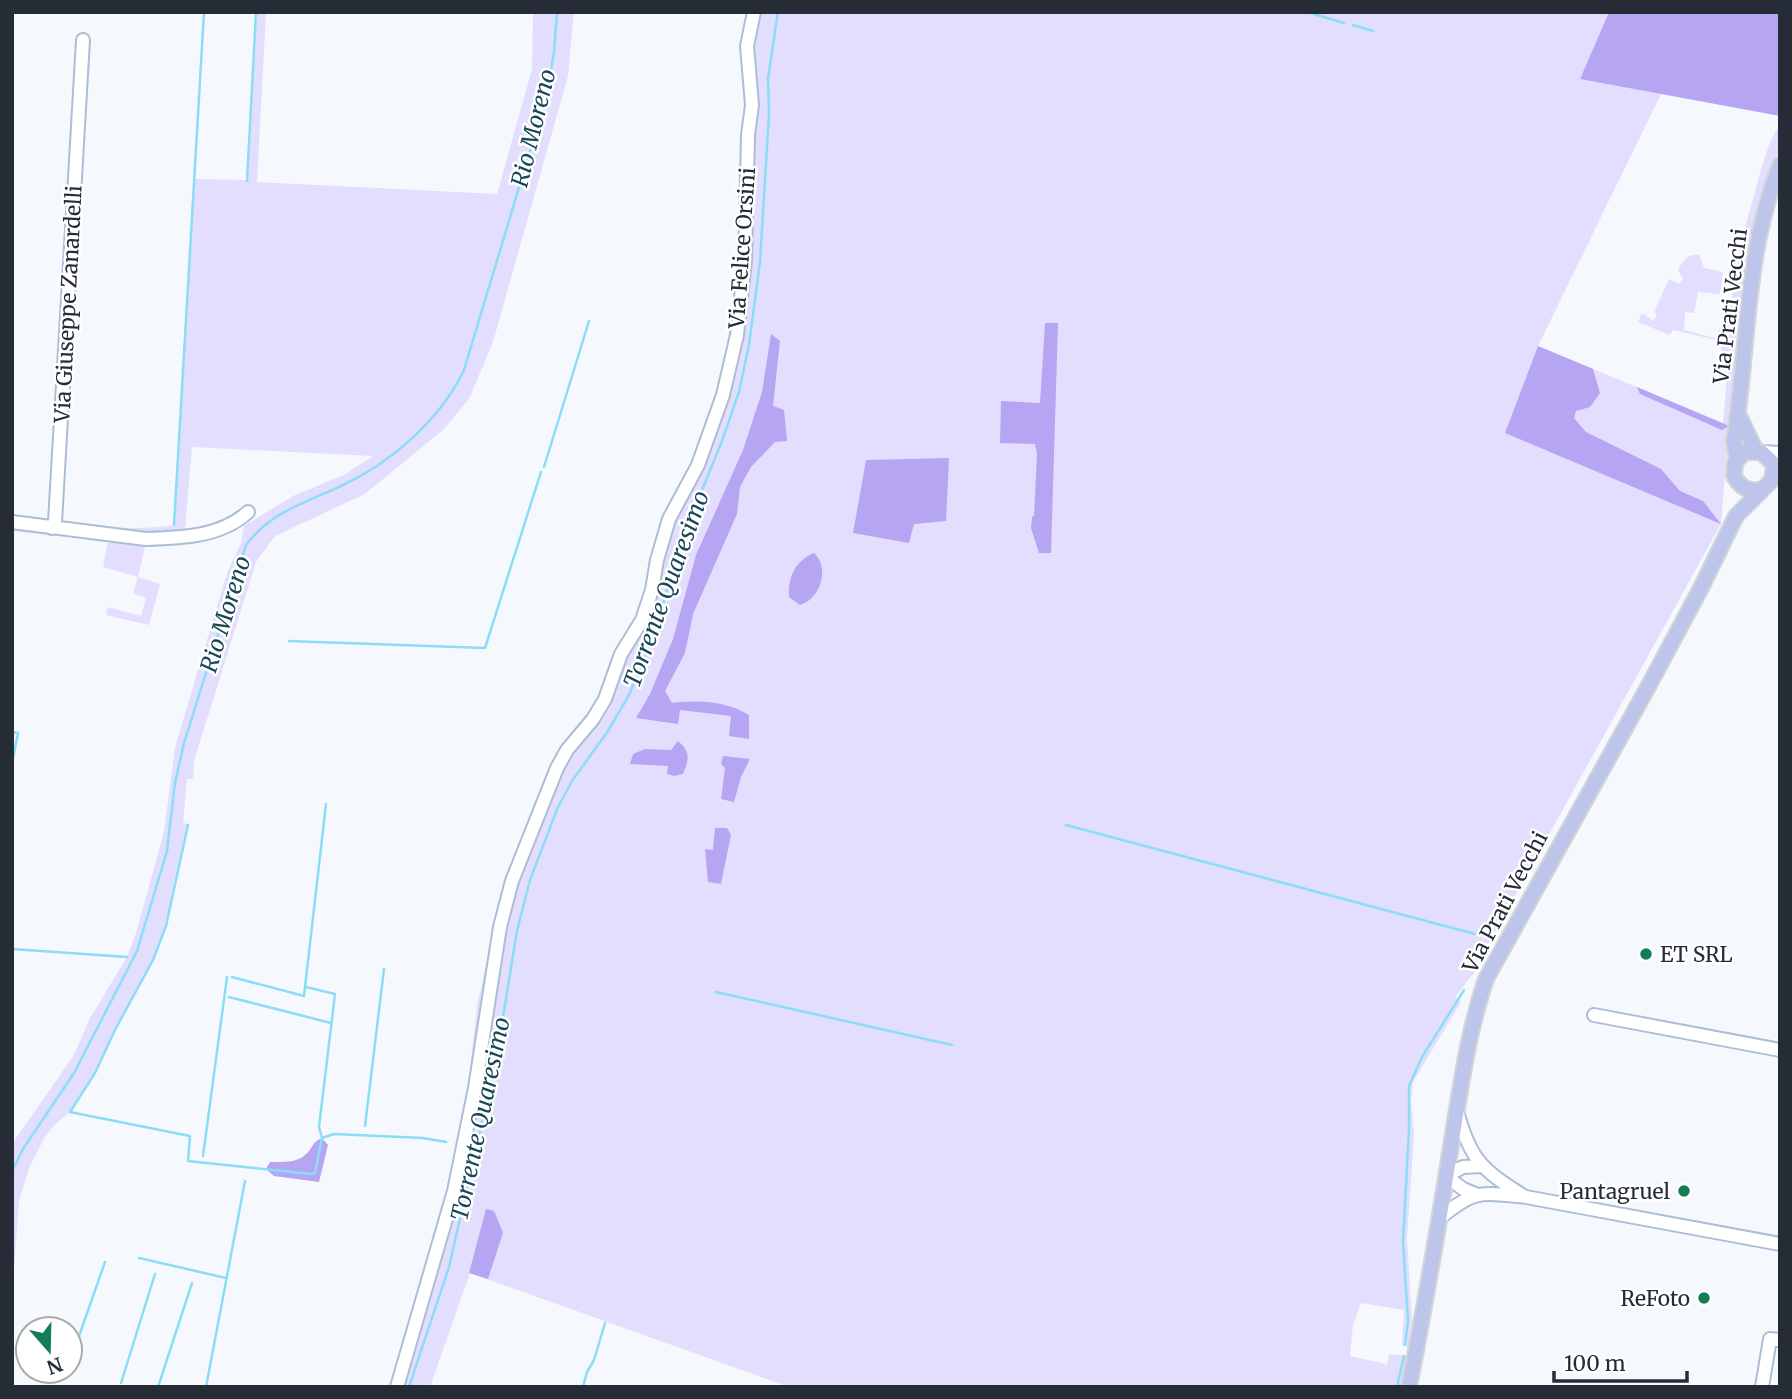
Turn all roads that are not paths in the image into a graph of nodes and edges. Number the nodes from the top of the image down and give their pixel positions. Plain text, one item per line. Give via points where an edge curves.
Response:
1 (754, 12) edge
2 (83, 40) dead end
3 (1780, 165) edge
4 (1739, 414) junction
5 (1758, 451) junction
6 (1780, 453) edge
7 (1737, 459) junction
8 (1776, 474) edge
9 (1737, 482) junction
10 (1760, 490) junction
11 (248, 512) dead end
12 (1736, 516) junction
13 (12, 522) edge
14 (52, 528) junction
15 (1594, 1015) dead end
16 (1780, 1050) edge
17 (1457, 1110) junction
18 (1480, 1166) junction
19 (1446, 1176) junction
20 (1475, 1194) junction
21 (1526, 1197) junction
22 (1440, 1218) junction
23 (1780, 1244) edge
24 (1780, 1340) edge
25 (397, 1387) edge
26 (1409, 1387) edge
27 (1762, 1387) edge

1 - 25 street, Via Felice Orsini via 747,46 752,105 745,261 737,335 723,395 698,465 669,519 642,620 621,654 599,709 556,768 518,862 500,927 454,1191
2 - 14 street, Via Giuseppe Zanardelli
3 - 4 main road, Via Prati Vecchi via 1754,255
4 - 5 main road, Via Prati Vecchi
4 - 7 main road, Via Prati Vecchi via 1734,440
5 - 6 street
5 - 7 main road via 1745,452
5 - 8 main road, Via Prati Vecchi via 1771,461
7 - 9 main road, Via Prati Vecchi
8 - 10 main road, Via Prati Vecchi
9 - 10 main road via 1750,491
9 - 12 main road, Via Prati Vecchi
10 - 12 main road, Via Prati Vecchi
11 - 14 street via 230,526 178,538 146,539
12 - 17 main road, Via Prati Vecchi via 1648,687 1491,968 1473,1018
13 - 14 street
15 - 16 street
17 - 18 street
17 - 19 main road, Via Prati Vecchi
18 - 19 street via 1463,1167
18 - 21 street
19 - 20 street
19 - 22 main road, Via Prati Vecchi
20 - 21 street
20 - 22 street
21 - 23 street
22 - 26 main road, Via Prati Vecchi
24 - 27 street via 1770,1339

